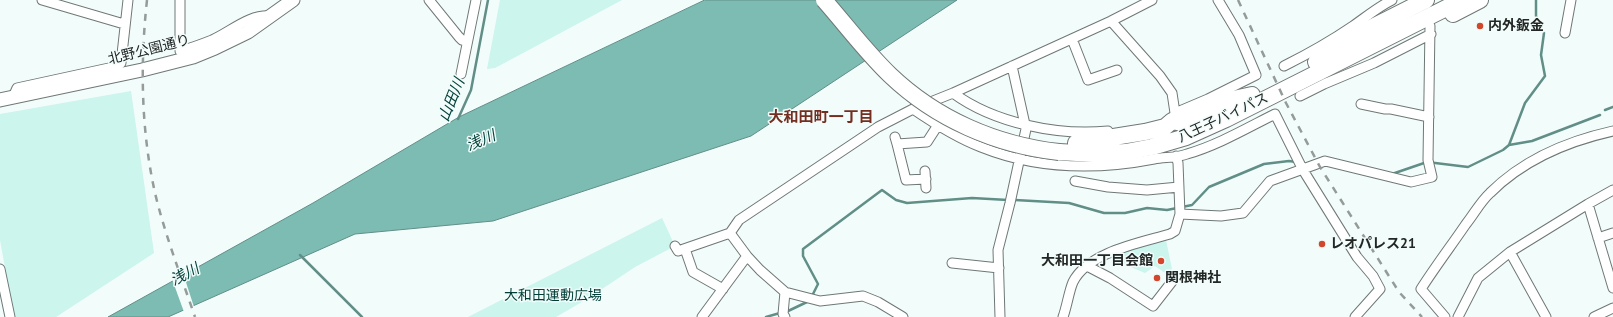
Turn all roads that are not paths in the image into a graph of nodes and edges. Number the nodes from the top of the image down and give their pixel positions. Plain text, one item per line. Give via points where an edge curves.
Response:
1 (42, 0) edge
2 (128, 0) edge
3 (180, 0) edge
4 (293, 0) edge
5 (429, 0) edge
6 (476, 0) edge
7 (824, 0) edge
8 (838, 0) edge
9 (1152, 0) edge
10 (1218, 0) edge
11 (1392, 0) edge
12 (1426, 0) edge
13 (1439, 0) edge
14 (1462, 0) edge
15 (1480, 0) edge
16 (1571, 0) edge
17 (273, 16) junction
18 (1111, 21) junction
19 (124, 24) junction
20 (1430, 30) junction
21 (1565, 33) dead end
22 (1072, 39) junction
23 (468, 40) junction
24 (1012, 66) junction
25 (1284, 66) dead end
26 (1317, 68) junction
27 (1117, 70) dead end
28 (461, 74) dead end
29 (953, 93) junction
30 (1252, 95) junction
31 (1300, 96) dead end
32 (6, 98) edge
33 (1361, 104) dead end
34 (913, 109) junction
35 (1174, 117) junction
36 (1429, 117) junction
37 (1025, 124) junction
38 (938, 125) junction
39 (1613, 131) edge
40 (1065, 146) junction
41 (1175, 148) junction
42 (1019, 159) junction
43 (1303, 170) junction
44 (926, 179) dead end
45 (1075, 181) dead end
46 (1178, 187) junction
47 (1613, 190) edge
48 (1588, 204) junction
49 (1180, 214) junction
50 (730, 233) junction
51 (1613, 233) edge
52 (1598, 238) junction
53 (675, 246) dead end
54 (685, 249) junction
55 (1510, 252) junction
56 (747, 256) junction
57 (952, 263) dead end
58 (1087, 266) junction
59 (999, 268) junction
60 (0, 269) edge
61 (1611, 276) edge
62 (1174, 279) dead end
63 (1613, 288) edge
64 (723, 289) junction
65 (784, 292) junction
66 (1613, 308) edge
67 (10, 317) edge
68 (702, 317) edge
69 (785, 317) edge
70 (903, 317) edge
71 (1000, 317) edge
72 (1063, 317) edge
73 (1355, 317) edge
74 (1445, 317) edge
75 (1458, 317) edge
76 (1546, 317) edge
77 (1594, 317) edge

1 - 19 street
2 - 19 street
3 - 17 street via 180,51 212,40 252,18 262,15
4 - 17 street, 北野公園通り
5 - 23 street via 459,37
6 - 23 street
7 - 40 highway, 八王子バイパス, bridge via 884,69 932,108 963,125 998,139 1027,147
8 - 40 highway, 八王子バイパス via 892,62 935,97 989,125
9 - 18 street
10 - 35 street via 1239,35 1256,75
11 - 25 street via 1354,26
12 - 26 highway via 1357,35
13 - 26 highway, 八王子バイパス
14 - 26 highway, 八王子バイパス
15 - 20 highway
16 - 21 street
17 - 32 street, 北野公園通り via 216,48 181,61
18 - 22 street
18 - 35 street via 1172,93
19 - 32 street via 121,63 118,66 17,88
20 - 26 highway via 1369,53
20 - 31 street via 1374,64
20 - 36 street
22 - 24 street
22 - 27 street via 1088,80
23 - 28 street
24 - 29 street
24 - 37 street
26 - 30 highway, 八王子バイパス
26 - 41 highway, 八王子バイパス
29 - 34 street
29 - 37 street via 1000,117
30 - 35 highway via 1229,100 1185,121 1178,122
30 - 40 highway, 八王子バイパス via 1200,120 1163,133 1119,142
33 - 36 street
34 - 38 street
34 - 50 street via 878,127 739,220
35 - 37 street via 1127,129 1091,132 1066,131
35 - 40 highway via 1166,127
36 - 43 street via 1429,161 1432,177 1411,182 1325,161
37 - 42 street
38 - 42 street via 982,148
38 - 44 street via 927,142 896,141 906,180
39 - 74 street via 1590,137 1529,162 1488,194 1421,289
40 - 41 highway, 八王子バイパス via 1081,154 1116,153 1152,147
41 - 42 street via 1135,162 1096,166
41 - 43 street via 1186,155 1218,143 1275,114
41 - 46 street
42 - 59 street via 998,250
43 - 49 street via 1270,181 1243,212 1221,216
43 - 73 street via 1380,289
45 - 46 street via 1147,190
46 - 49 street
47 - 48 street
48 - 52 street
48 - 55 street
49 - 58 street via 1175,231 1170,234 1116,250 1096,258
50 - 54 street
50 - 56 street
51 - 52 street
52 - 61 street
53 - 54 street via 678,251
54 - 64 street via 693,272
55 - 75 street via 1478,278
55 - 76 street
56 - 64 street
56 - 65 street
57 - 59 street
58 - 62 street via 1153,306
58 - 72 street via 1073,282
59 - 71 street
60 - 67 street
61 - 63 street
64 - 68 street
65 - 69 street
65 - 70 street via 820,301 863,296
66 - 77 street

